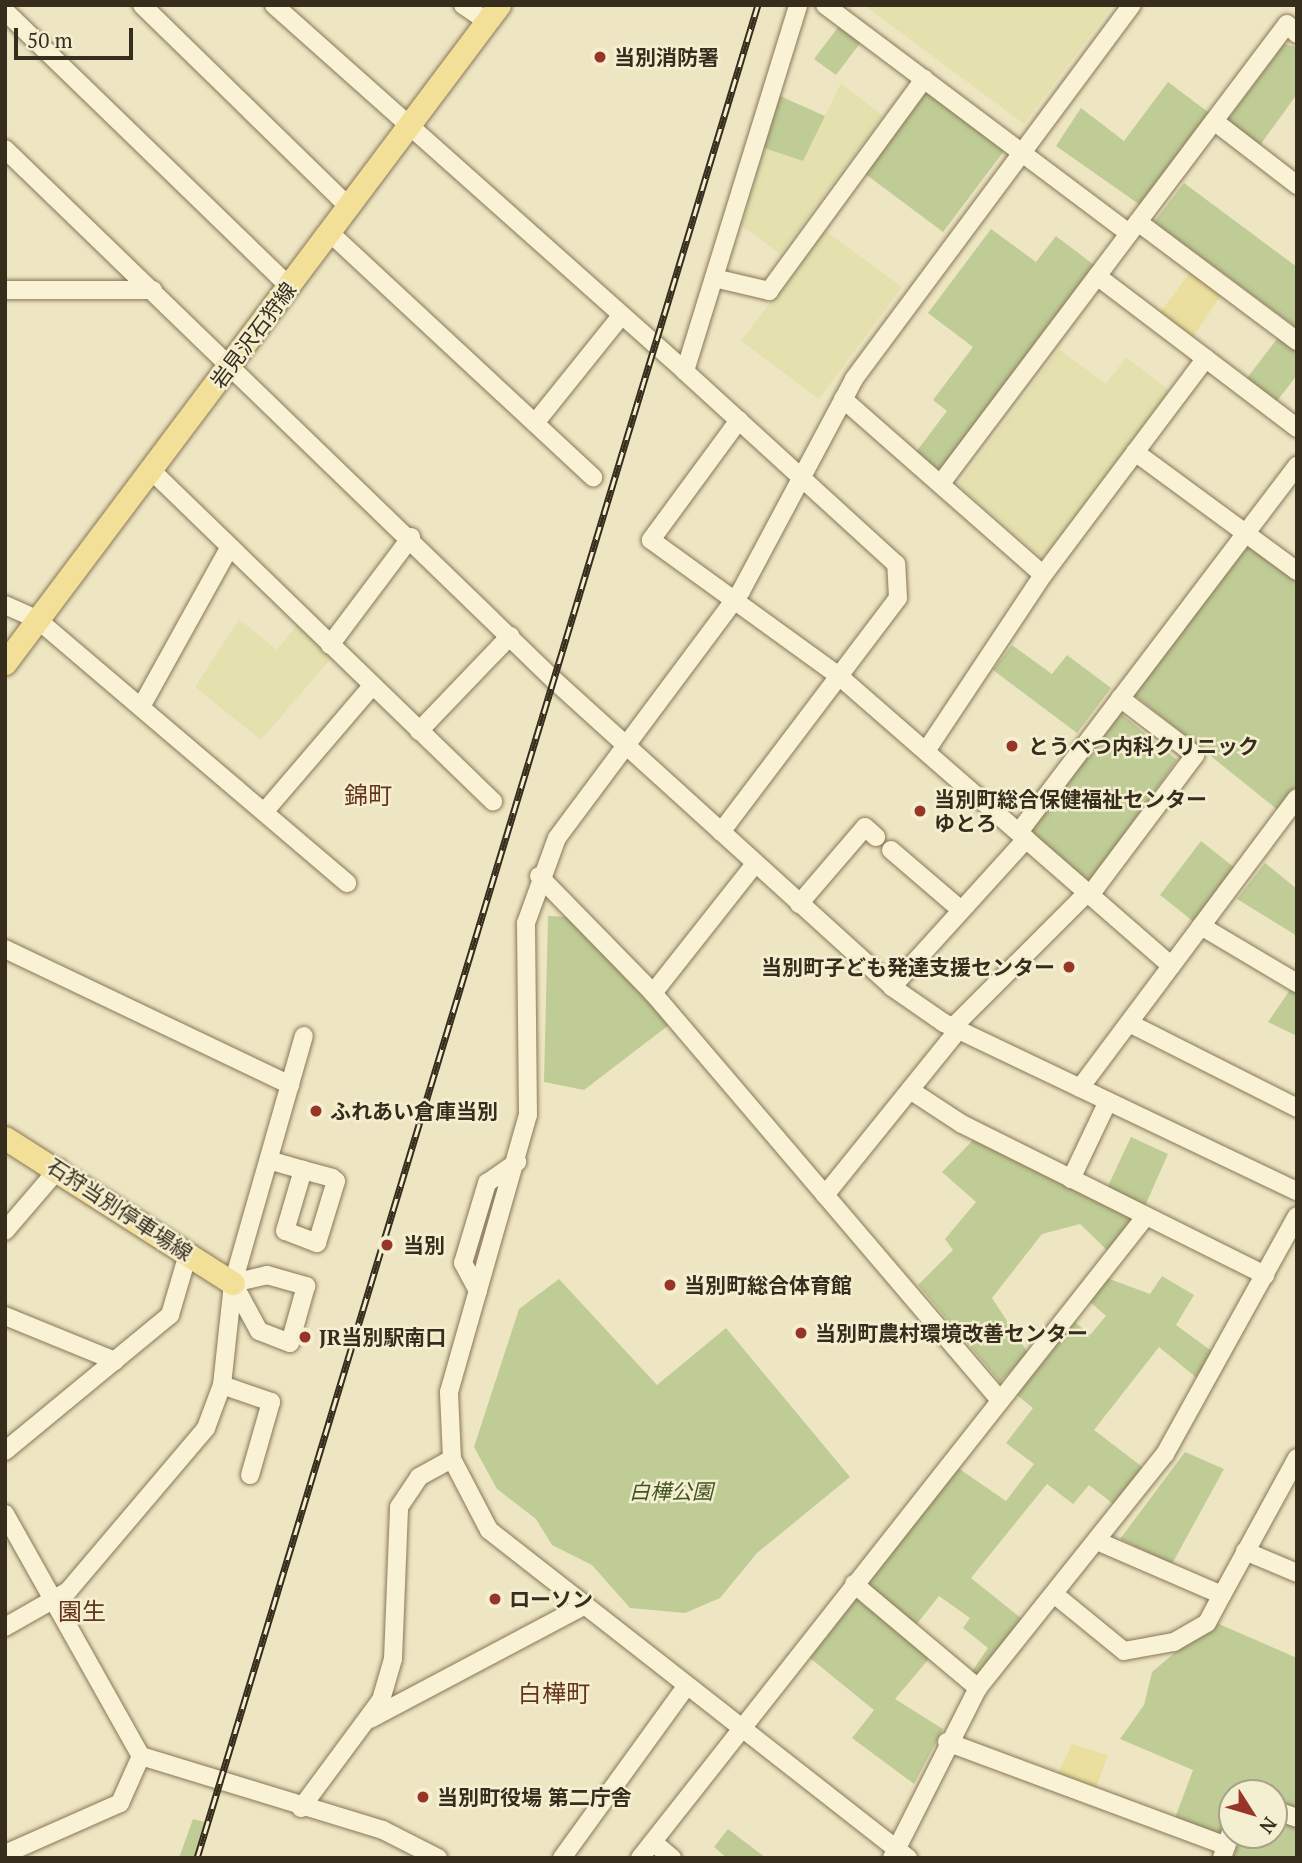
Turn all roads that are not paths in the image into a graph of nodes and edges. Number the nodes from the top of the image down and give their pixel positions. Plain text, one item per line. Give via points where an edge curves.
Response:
1 (142, 5) edge
2 (274, 5) edge
3 (463, 5) edge
4 (798, 5) edge
5 (825, 5) edge
6 (1132, 5) edge
7 (5, 11) edge
8 (493, 13) edge
9 (1297, 34) edge
10 (924, 79) junction
11 (1214, 121) junction
12 (409, 124) junction
13 (5, 149) edge
14 (1022, 153) junction
15 (1297, 185) edge
16 (347, 205) junction
17 (1133, 228) junction
18 (328, 231) junction
19 (1097, 276) junction
20 (714, 278) junction
21 (290, 287) junction
22 (5, 290) edge
23 (153, 290) junction
24 (621, 316) junction
25 (1297, 341) edge
26 (1206, 358) junction
27 (231, 365) junction
28 (685, 372) junction
29 (844, 399) junction
30 (739, 420) junction
31 (535, 423) junction
32 (1297, 428) edge
33 (1135, 452) junction
34 (1297, 466) edge
35 (152, 471) junction
36 (593, 477) dead end
37 (802, 477) junction
38 (942, 482) junction
39 (1246, 533) junction
40 (411, 537) junction
41 (229, 548) junction
42 (1297, 571) edge
43 (1043, 575) junction
44 (734, 600) junction
45 (5, 605) edge
46 (38, 620) junction
47 (510, 636) junction
48 (330, 645) junction
49 (5, 663) edge
50 (839, 676) junction
51 (372, 686) junction
52 (1120, 698) junction
53 (141, 707) junction
54 (419, 731) junction
55 (627, 744) junction
56 (926, 751) junction
57 (1297, 798) edge
58 (493, 802) dead end
59 (265, 811) junction
60 (721, 832) junction
61 (1022, 836) junction
62 (876, 837) dead end
63 (891, 850) dead end
64 (755, 864) junction
65 (539, 876) junction
66 (347, 883) dead end
67 (1088, 894) junction
68 (799, 904) junction
69 (961, 910) junction
70 (1201, 926) junction
71 (5, 949) edge
72 (1171, 966) junction
73 (1297, 983) edge
74 (892, 987) junction
75 (653, 993) junction
76 (1129, 1023) junction
77 (956, 1028) junction
78 (304, 1036) dead end
79 (290, 1085) junction
80 (1080, 1088) junction
81 (910, 1090) junction
82 (1108, 1101) junction
83 (1297, 1108) edge
84 (5, 1138) edge
85 (272, 1161) junction
86 (59, 1168) junction
87 (303, 1170) dead end
88 (1071, 1179) junction
89 (1297, 1191) edge
90 (825, 1195) junction
91 (1146, 1216) junction
92 (1297, 1216) edge
93 (5, 1231) edge
94 (188, 1254) junction
95 (1265, 1275) junction
96 (233, 1283) junction
97 (5, 1316) edge
98 (115, 1361) junction
99 (222, 1385) junction
100 (999, 1399) junction
101 (5, 1451) edge
102 (1297, 1458) edge
103 (452, 1460) junction
104 (250, 1475) dead end
105 (5, 1514) edge
106 (1097, 1541) junction
107 (1245, 1551) junction
108 (1297, 1573) edge
109 (854, 1584) junction
110 (1054, 1594) junction
111 (1222, 1595) junction
112 (56, 1601) junction
113 (583, 1606) junction
114 (5, 1627) edge
115 (685, 1688) junction
116 (978, 1688) junction
117 (370, 1719) junction
118 (740, 1731) junction
119 (947, 1742) junction
120 (141, 1756) junction
121 (301, 1808) junction
122 (653, 1842) junction
123 (1224, 1852) edge
124 (5, 1854) edge
125 (899, 1856) edge
126 (438, 1858) edge
127 (562, 1858) edge
128 (640, 1858) edge
129 (672, 1858) edge

1 - 16 street
2 - 12 street
3 - 8 street
4 - 20 street
5 - 10 street
6 - 14 street
7 - 21 street
8 - 12 main road, 岩見沢石狩線
9 - 11 street via 1287,24
10 - 14 street
10 - 20 street via 769,290
11 - 15 street
11 - 17 street
12 - 16 main road, 岩見沢石狩線
12 - 24 street
13 - 23 street
14 - 17 street
14 - 29 street
16 - 18 main road, 岩見沢石狩線
17 - 19 street
17 - 25 street
18 - 21 main road, 岩見沢石狩線
18 - 31 street
19 - 26 street
19 - 38 street
20 - 28 street
21 - 27 main road, 岩見沢石狩線
22 - 23 street
23 - 27 street
24 - 28 street
24 - 31 street
26 - 32 street
26 - 33 street
27 - 35 main road, 岩見沢石狩線
27 - 40 street
28 - 30 street
29 - 37 street
29 - 38 street
30 - 37 street
30 - 44 street via 651,540
31 - 36 street
33 - 39 street
33 - 43 street
34 - 39 street
35 - 41 street
35 - 46 main road, 岩見沢石狩線
37 - 44 street
37 - 50 street via 896,564 898,598
38 - 43 street
39 - 42 street
39 - 52 street
40 - 47 street
40 - 48 street
41 - 48 street
41 - 53 street
43 - 56 street
44 - 50 street
44 - 55 street
45 - 46 street
46 - 49 main road, 岩見沢石狩線
46 - 53 street
47 - 54 street
47 - 55 street
48 - 51 street
50 - 56 street
50 - 60 street
51 - 54 street
51 - 59 street
52 - 61 street
52 - 67 street via 1195,755
53 - 59 street
54 - 58 street
55 - 60 street
55 - 65 street via 557,838
56 - 61 street
57 - 70 street
59 - 66 street
60 - 64 street
61 - 67 street
61 - 69 street
62 - 68 street via 864,827
63 - 69 street
64 - 68 street
64 - 75 street
65 - 75 street
65 - 103 street via 523,946 530,1096 517,1162 449,1392
67 - 72 street
67 - 77 street
68 - 74 street
69 - 74 street
70 - 72 street
70 - 73 street
71 - 79 street
72 - 76 street
74 - 77 street
75 - 90 street
76 - 80 street
76 - 83 street
77 - 80 street
77 - 81 street
78 - 79 street
79 - 85 street
80 - 82 street
81 - 88 street via 962,1124
81 - 90 street
82 - 88 street
82 - 89 street
84 - 86 main road, 石狩当別停車場線
85 - 87 street
85 - 96 street
86 - 93 street
86 - 94 main road, 石狩当別停車場線
88 - 91 street
90 - 100 street
91 - 95 street
91 - 100 street
92 - 95 street
94 - 96 main road, 石狩当別停車場線
94 - 98 street via 170,1315
95 - 106 street via 1165,1454
96 - 96 street via 267,1275 306,1286 290,1343 259,1331
96 - 99 street
97 - 98 street
98 - 101 street
99 - 104 street via 271,1402
99 - 112 street via 194,1448
100 - 109 street
102 - 107 street
103 - 113 street via 489,1530
103 - 117 street via 419,1477 399,1507 393,1659
105 - 112 street
106 - 110 street
106 - 111 street
107 - 108 street
107 - 111 street
109 - 116 street
109 - 118 street
110 - 111 street via 1124,1651 1174,1642 1207,1623
110 - 116 street
112 - 114 street
112 - 120 street
113 - 115 street
113 - 117 street
115 - 118 street
115 - 127 street
116 - 119 street
117 - 121 street
118 - 122 street
118 - 125 street
119 - 123 street
119 - 125 street
120 - 121 street
120 - 124 street via 120,1803
121 - 126 street via 383,1830
122 - 128 street
122 - 129 street

